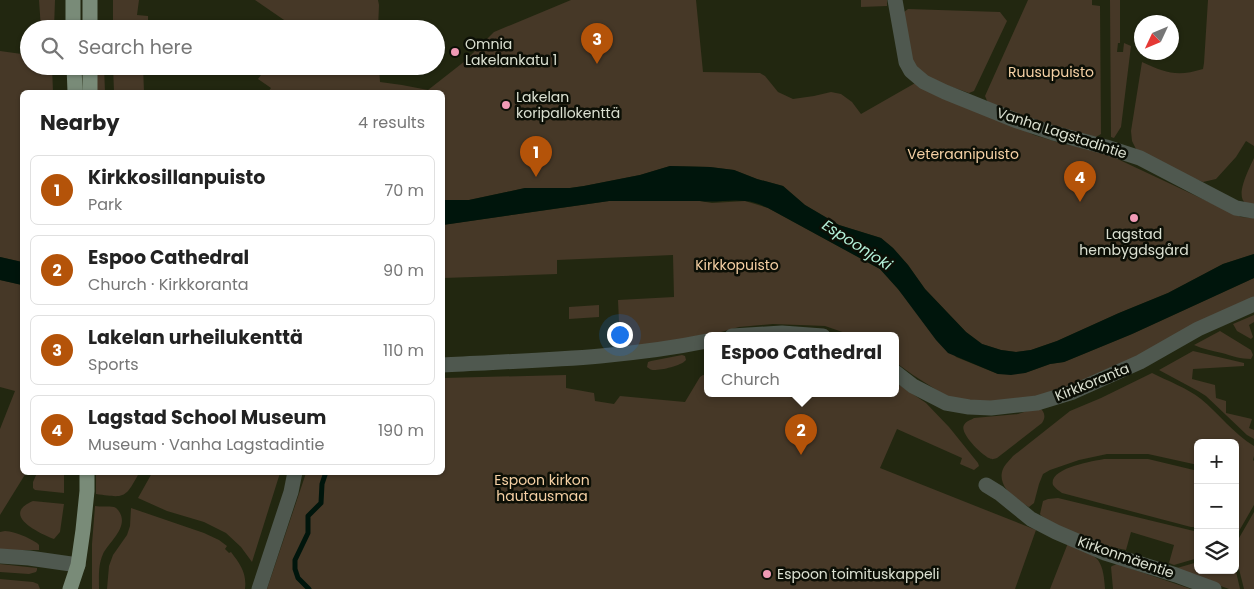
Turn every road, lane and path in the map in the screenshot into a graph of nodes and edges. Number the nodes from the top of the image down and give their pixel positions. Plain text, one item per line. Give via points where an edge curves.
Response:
1 (73, 0) edge
2 (90, 0) edge
3 (896, 0) edge
4 (73, 20) edge
5 (90, 20) edge
6 (74, 75) edge
7 (90, 75) edge
8 (75, 90) edge
9 (90, 90) edge
10 (1254, 211) edge
11 (1254, 304) edge
12 (704, 342) edge
13 (445, 365) edge
14 (899, 375) edge
15 (87, 475) edge
16 (294, 475) edge
17 (986, 485) dead end
18 (0, 556) edge
19 (78, 565) junction
20 (70, 589) edge
21 (81, 589) edge
22 (259, 589) edge
23 (1214, 589) edge

1 - 4 main road
2 - 5 main road
3 - 10 street, Vanha Lagstadintie via 906,62 924,82 1017,121 1140,158 1236,208
6 - 8 main road
7 - 9 main road
11 - 14 street, Kirkkoranta via 1198,329 1140,362 1073,392 1037,403 969,408 946,403
12 - 13 street via 607,356
15 - 19 main road
16 - 22 street
17 - 23 street, Kirkonmäentie via 1038,523 1105,553
18 - 19 street
19 - 20 main road
19 - 21 main road

